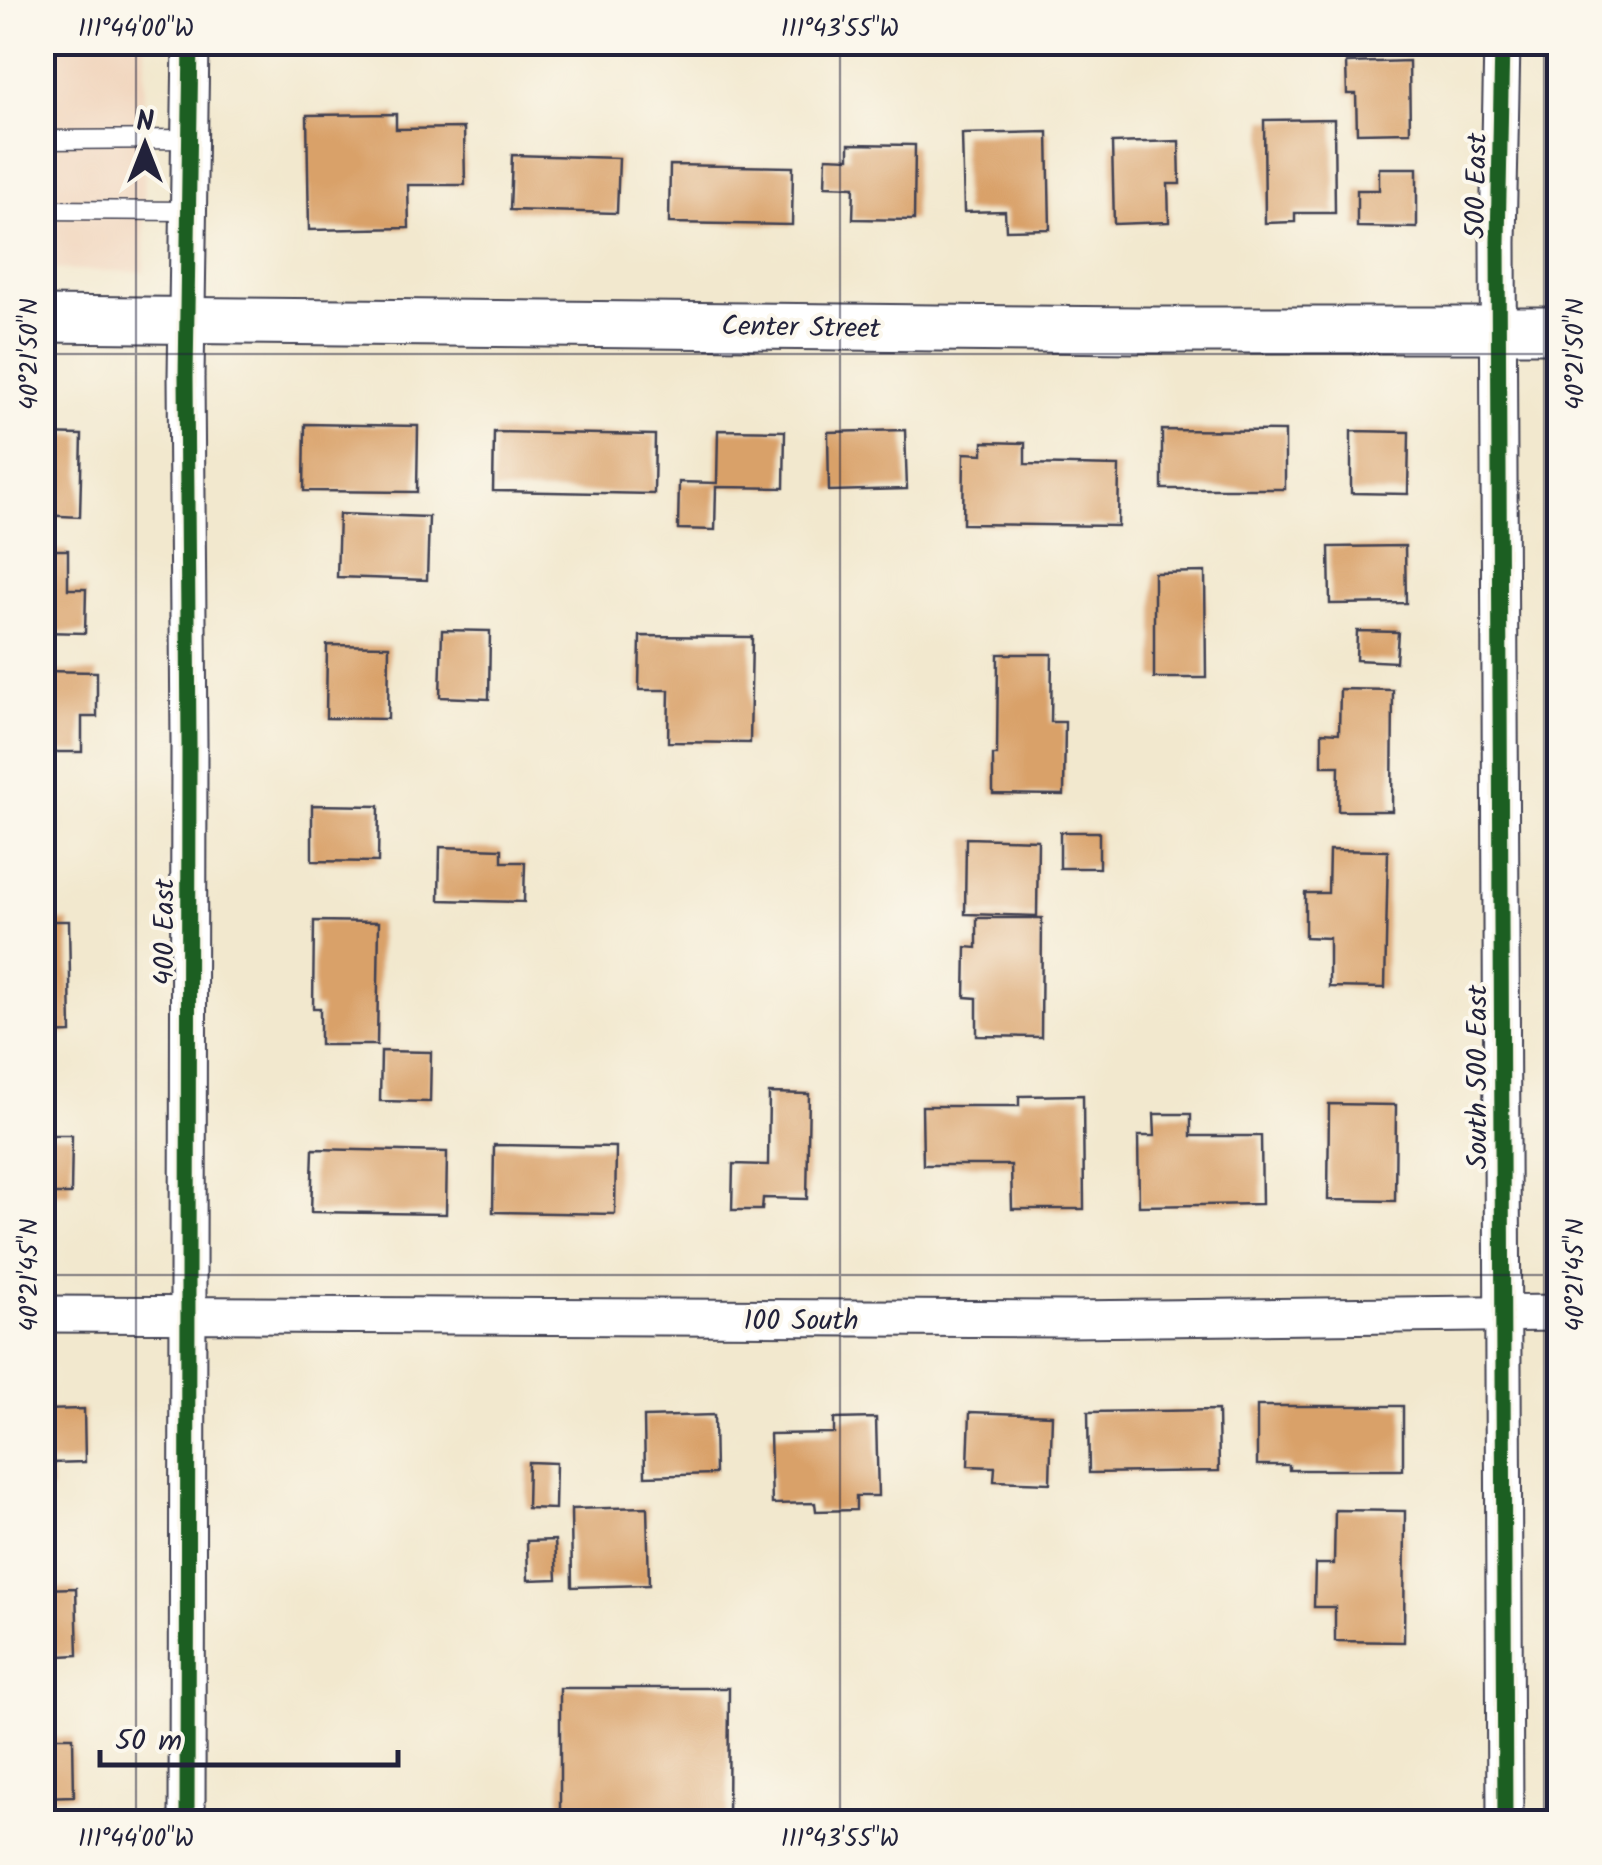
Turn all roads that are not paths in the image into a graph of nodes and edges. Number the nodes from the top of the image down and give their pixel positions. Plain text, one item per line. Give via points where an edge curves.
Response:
1 (192, 42) edge
2 (1502, 42) edge
3 (191, 139) junction
4 (42, 140) edge
5 (42, 210) edge
6 (190, 211) junction
7 (42, 319) edge
8 (187, 320) junction
9 (1499, 330) junction
10 (1560, 330) edge
11 (1502, 1312) junction
12 (1560, 1313) edge
13 (42, 1314) edge
14 (186, 1316) junction
15 (187, 1822) edge
16 (1505, 1822) edge

1 - 3 street, 400 East
2 - 9 street, 500 East
3 - 4 lane
3 - 6 street, 400 East
5 - 6 lane
6 - 8 street, 400 East
7 - 8 street, Center Street
8 - 9 street, Center Street
8 - 14 street, 400 East
9 - 10 street, Center Street
9 - 11 street, South 500 East
11 - 12 street, 100 South
11 - 14 street, 100 South via 1070,1319
11 - 16 street, South 500 East
13 - 14 street, 100 South
14 - 15 street, 400 East

